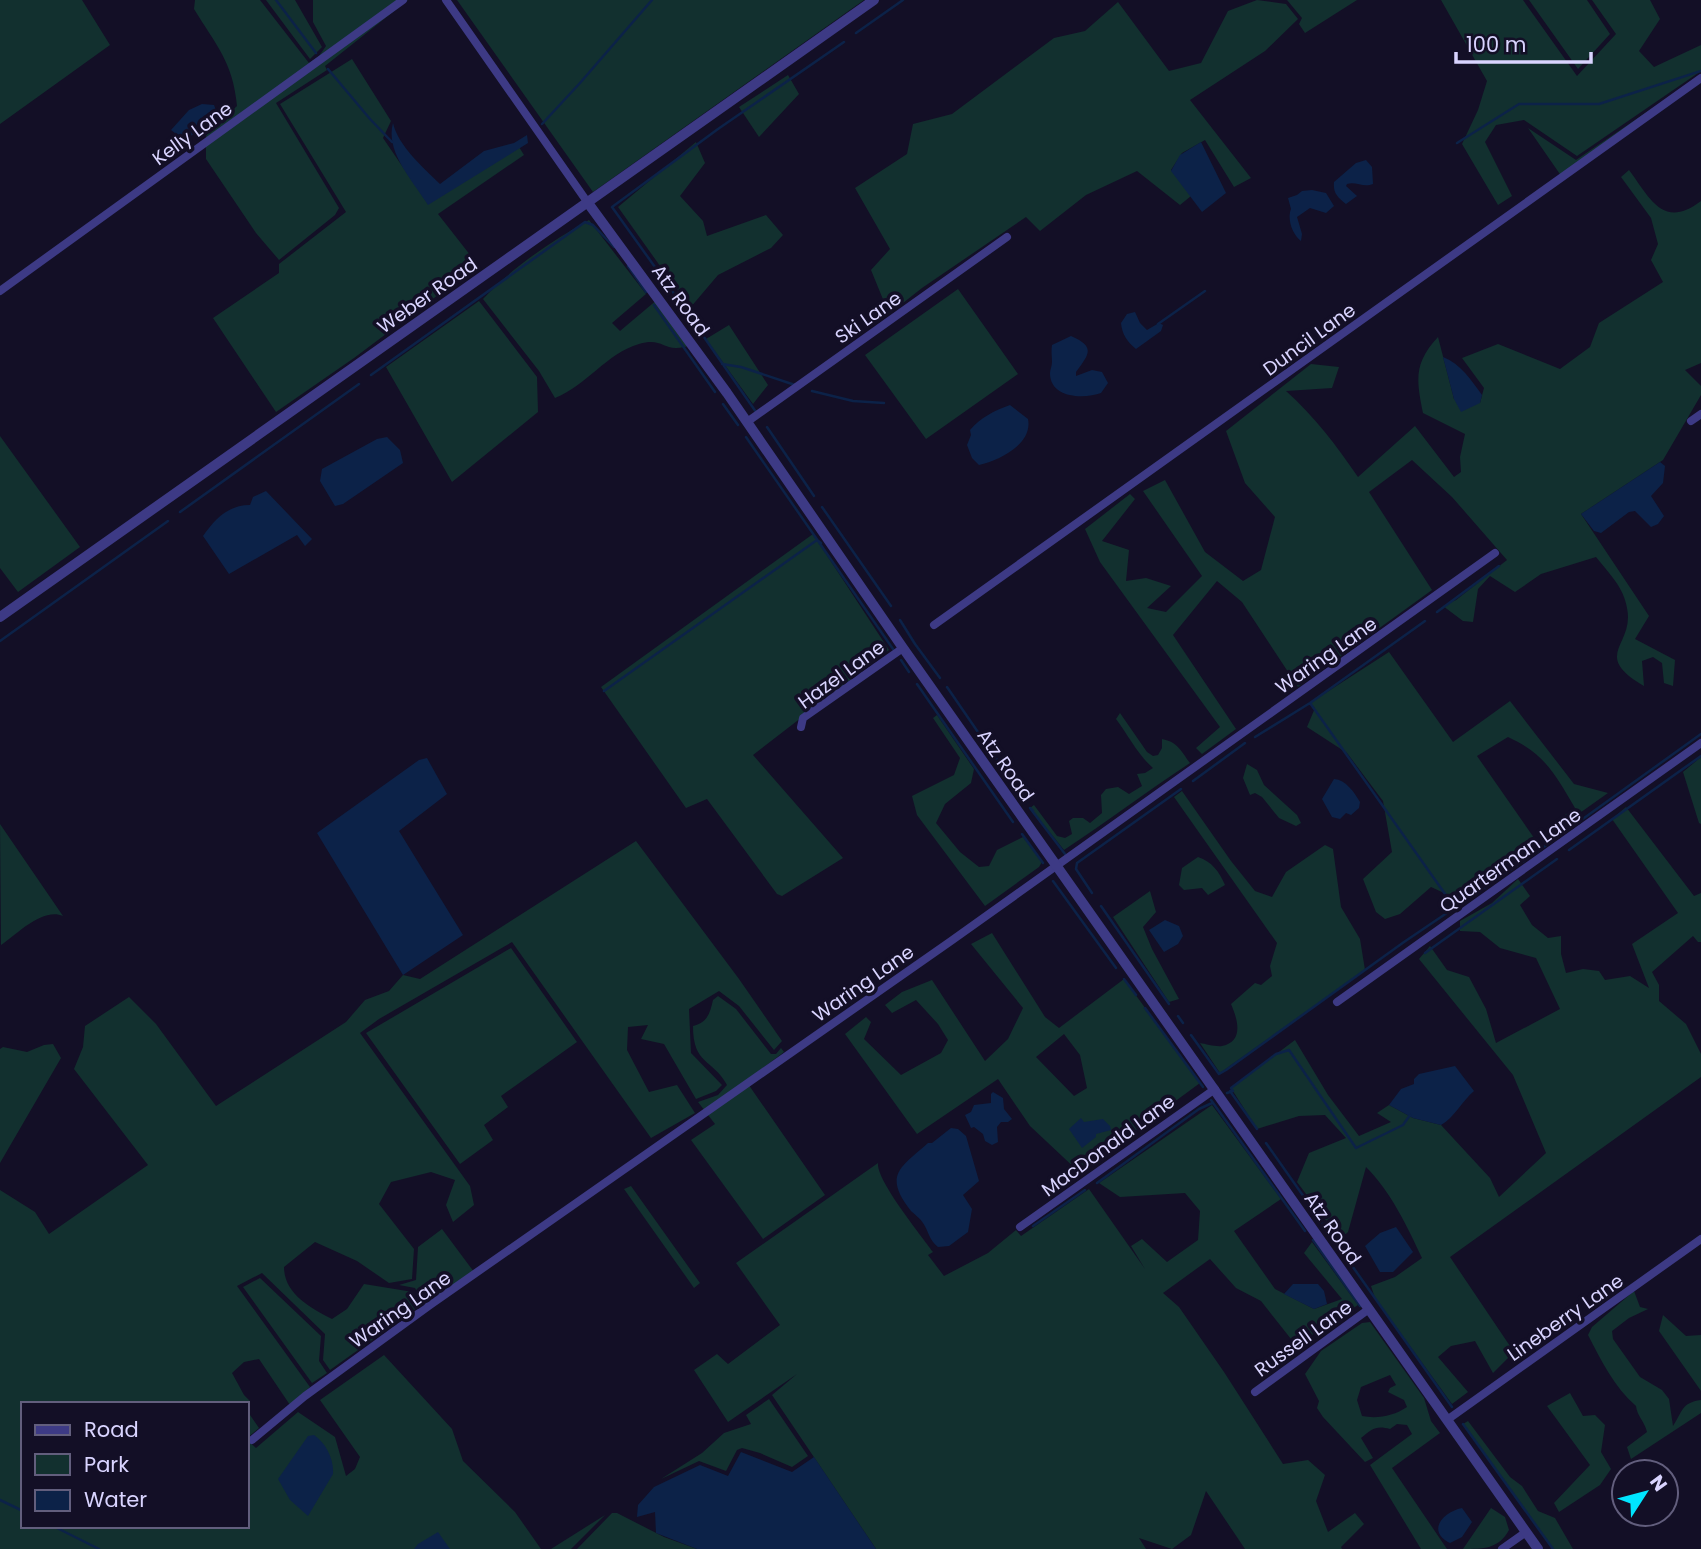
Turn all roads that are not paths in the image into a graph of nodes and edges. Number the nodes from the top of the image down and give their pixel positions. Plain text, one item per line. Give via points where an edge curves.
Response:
1 (403, 0) edge
2 (446, 0) edge
3 (874, 0) edge
4 (1701, 78) edge
5 (588, 202) junction
6 (1007, 237) dead end
7 (0, 291) edge
8 (1701, 414) edge
9 (1691, 421) dead end
10 (747, 422) junction
11 (1494, 553) dead end
12 (0, 617) edge
13 (934, 625) dead end
14 (903, 648) junction
15 (801, 727) dead end
16 (1701, 743) edge
17 (1056, 866) junction
18 (1337, 1002) dead end
19 (1215, 1089) junction
20 (1020, 1227) dead end
21 (1701, 1239) edge
22 (1369, 1309) junction
23 (1255, 1392) dead end
24 (1447, 1420) junction
25 (252, 1440) dead end
26 (1526, 1532) junction
27 (1502, 1549) edge
28 (1538, 1549) edge

1 - 7 street, Kelly Lane
2 - 5 street, Atz Road
3 - 5 street, Weber Road
4 - 13 street, Duncil Lane
5 - 10 street, Atz Road
5 - 12 street, Weber Road
6 - 10 street, Ski Lane
8 - 9 street
10 - 14 street, Atz Road
11 - 17 street, Waring Lane
14 - 15 street, Hazel Lane via 803,718
14 - 17 street, Atz Road
16 - 18 street, Quarterman Lane
17 - 19 street, Atz Road
17 - 25 street, Waring Lane via 430,1305
19 - 20 street, MacDonald Lane
19 - 22 street, Atz Road
21 - 24 street, Lineberry Lane
22 - 23 street, Russell Lane
22 - 24 street, Atz Road
24 - 26 street, Atz Road
26 - 27 street
26 - 28 street, Atz Road

